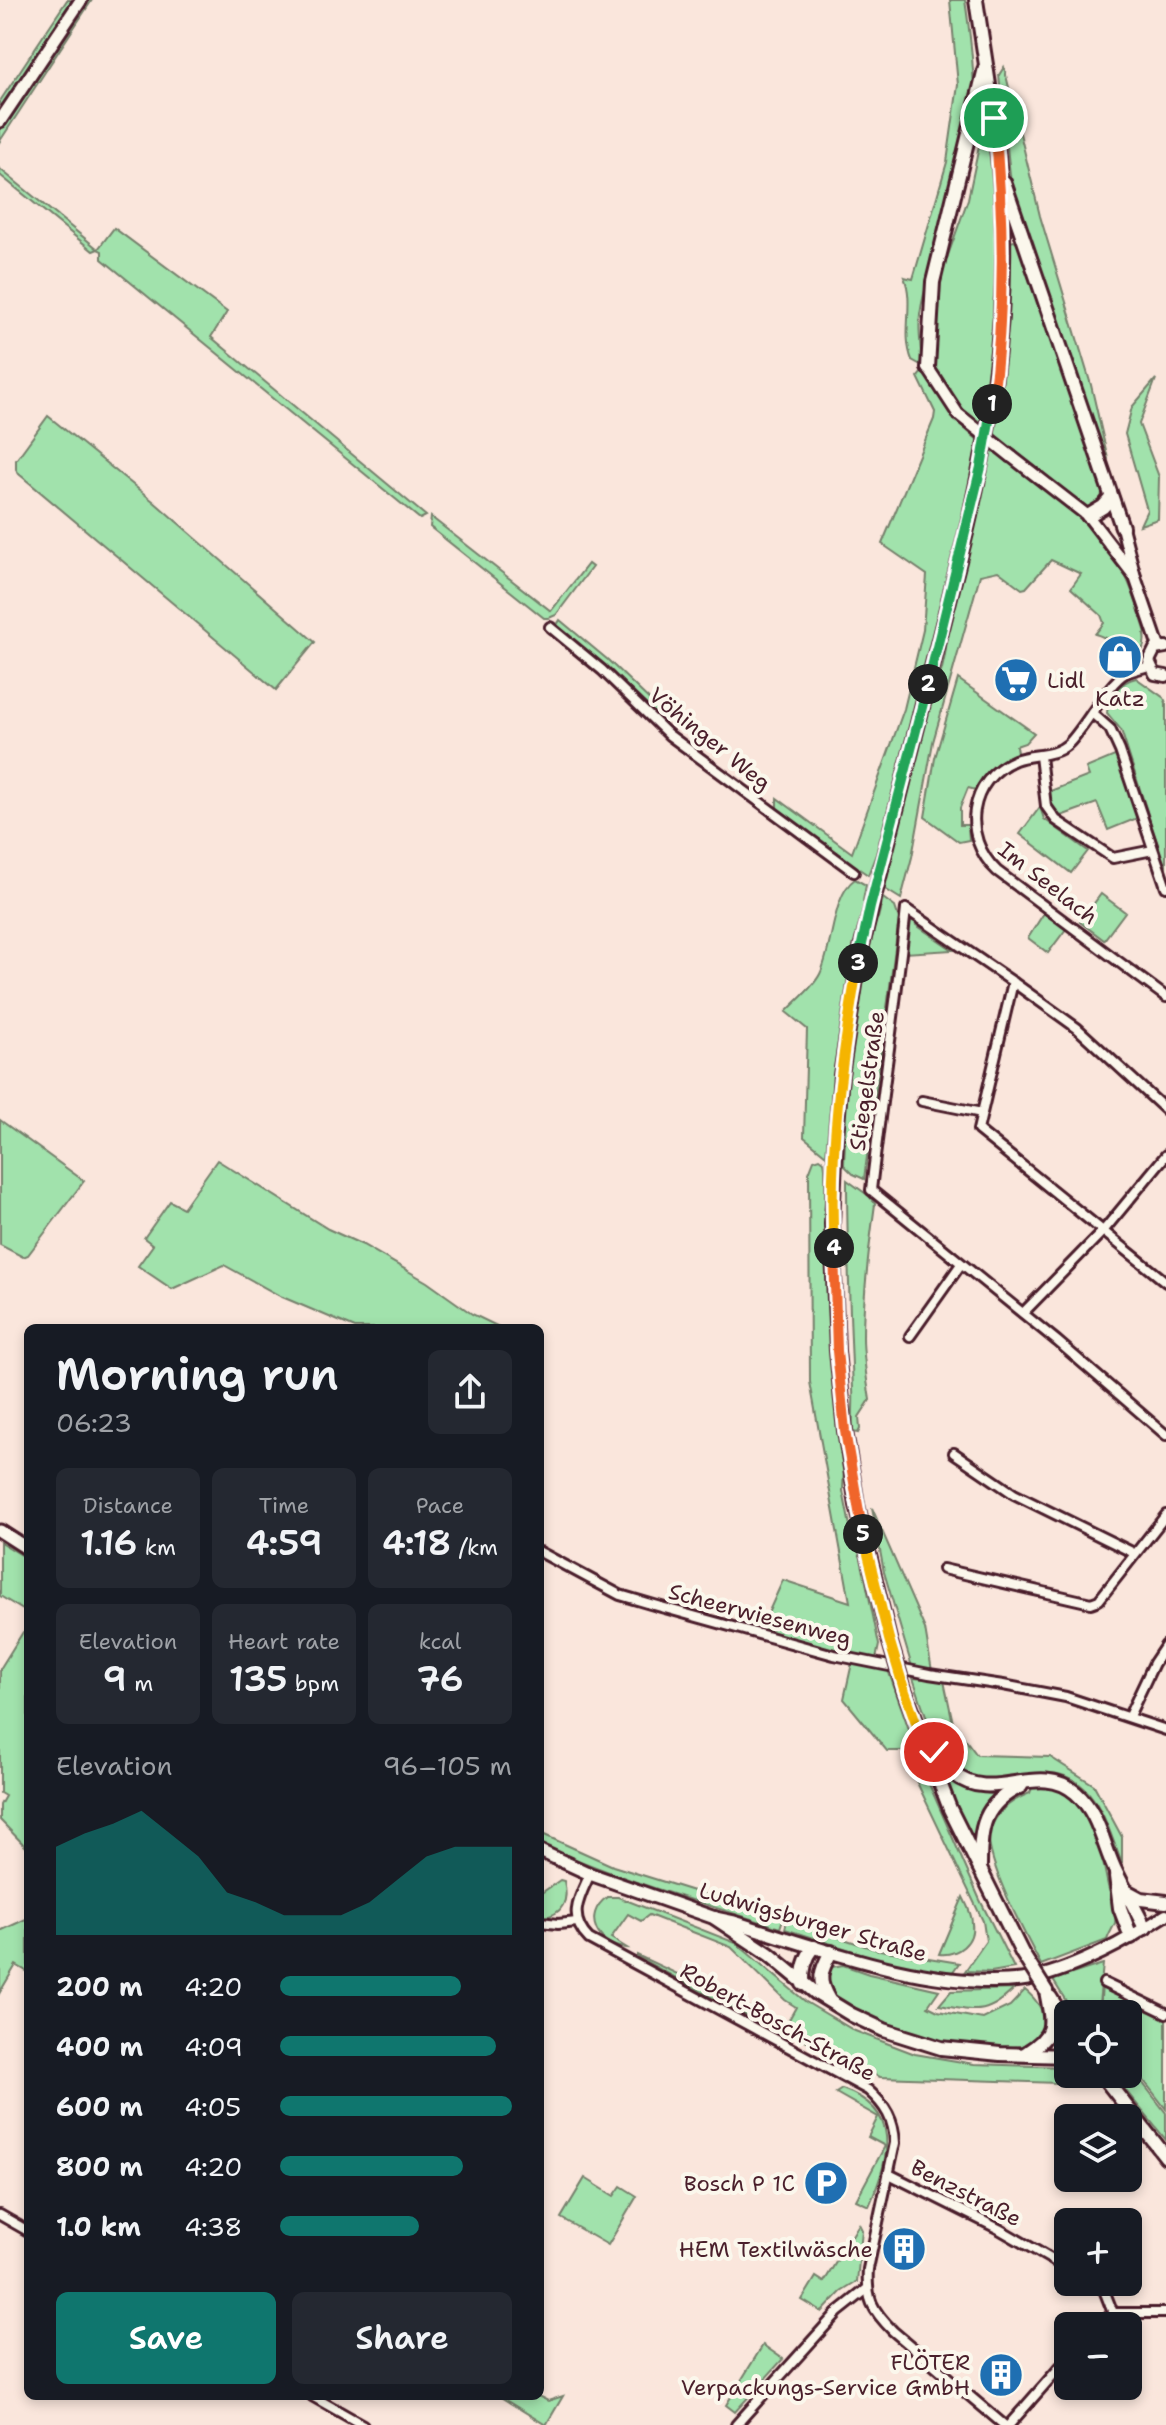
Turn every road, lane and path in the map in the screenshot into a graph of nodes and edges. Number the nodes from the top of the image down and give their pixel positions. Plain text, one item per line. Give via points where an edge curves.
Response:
1 (81, 0) edge
2 (976, 0) edge
3 (986, 65) junction
4 (0, 121) edge
5 (1000, 173) junction
6 (928, 368) joint
7 (1111, 498) junction
8 (1088, 516) junction
9 (1122, 527) joint
10 (1135, 577) junction
11 (550, 627) dead end
12 (1162, 647) edge
13 (1149, 666) junction
14 (1166, 676) edge
15 (1092, 713) junction
16 (1040, 756) junction
17 (1153, 850) junction
18 (854, 872) dead end
19 (1166, 887) edge
20 (1013, 982) junction
21 (1166, 997) edge
22 (922, 1101) dead end
23 (1166, 1110) edge
24 (982, 1113) junction
25 (1166, 1155) edge
26 (1104, 1230) junction
27 (961, 1264) junction
28 (1166, 1282) edge
29 (1023, 1313) junction
30 (910, 1336) dead end
31 (1166, 1435) edge
32 (954, 1453) dead end
33 (1166, 1515) edge
34 (0, 1531) edge
35 (24, 1546) edge
36 (1134, 1553) junction
37 (544, 1554) edge
38 (943, 1569) dead end
39 (1166, 1645) edge
40 (1129, 1716) junction
41 (1166, 1730) edge
42 (919, 1731) junction
43 (1031, 1781) junction
44 (544, 1853) edge
45 (980, 1869) junction
46 (1116, 1873) junction
47 (590, 1874) junction
48 (1128, 1892) junction
49 (1166, 1902) edge
50 (1166, 1915) edge
51 (715, 1918) junction
52 (544, 1922) edge
53 (577, 1922) junction
54 (1145, 1928) junction
55 (1131, 1937) junction
56 (814, 1947) junction
57 (831, 1952) junction
58 (1104, 1983) dead end
59 (803, 1984) junction
60 (1046, 1991) junction
61 (829, 2000) junction
62 (1054, 2004) edge
63 (1164, 2009) edge
64 (1026, 2053) junction
65 (1054, 2055) edge
66 (1111, 2088) edge
67 (1166, 2157) edge
68 (889, 2174) junction
69 (0, 2215) edge
70 (24, 2229) edge
71 (1054, 2261) edge
72 (867, 2289) junction
73 (1142, 2313) edge
74 (1166, 2313) edge
75 (1054, 2373) edge
76 (319, 2400) edge
77 (363, 2425) edge
78 (736, 2425) edge
79 (1006, 2425) edge

1 - 4 main road
2 - 3 main road
3 - 5 main road
3 - 6 main road via 933,282
5 - 7 main road
5 - 42 main road, bridge via 1002,288 988,429 870,907 841,1075 833,1184 837,1351 845,1431 889,1639
6 - 8 street, bridge via 958,414
7 - 8 main road
7 - 9 main road
8 - 10 street
9 - 10 street
10 - 12 street
11 - 18 street, Vöhinger Weg via 669,735
12 - 13 street via 1151,653
13 - 14 street
13 - 15 street, Im Seelach via 1121,676
15 - 16 street, Im Seelach via 1067,745
15 - 17 street via 1114,737
16 - 17 street via 1046,806 1056,820 1113,858
16 - 21 street, Im Seelach via 994,772 982,789 973,827 981,853 997,871
17 - 19 street
20 - 23 street via 1077,1028
20 - 24 street
20 - 27 street, Stiegelstraße via 906,909 871,1190
22 - 24 street
24 - 26 street via 978,1130
25 - 26 street
26 - 28 street
26 - 29 street
27 - 29 street, Stiegelstraße
27 - 30 street
29 - 31 street, Stiegelstraße
32 - 36 street via 1014,1494
33 - 36 street
34 - 35 main road
36 - 38 street via 1099,1600 1091,1603
37 - 40 street, Scheerwiesenweg via 620,1595 834,1655 1066,1697
39 - 40 street
40 - 41 street, Scheerwiesenweg
42 - 43 main road via 962,1780 983,1787
42 - 45 main road
43 - 45 main road via 1001,1797 987,1814
43 - 46 main road via 1057,1782 1075,1791 1099,1826
44 - 47 main road, Ludwigsburger Straße
45 - 60 main road, bridge
46 - 48 main road
46 - 55 main road via 1116,1891
47 - 51 main road, Ludwigsburger Straße
47 - 53 street
48 - 49 main road
48 - 54 main road
50 - 54 street, Ludwigsburger Straße
51 - 56 main road, Ludwigsburger Straße
51 - 59 main road
52 - 53 street
53 - 68 street, Robert-Bosch-Straße via 589,1939 868,2090 894,2126
54 - 55 main road, Ludwigsburger Straße
55 - 57 main road, Ludwigsburger Straße via 1023,1980 925,1976
56 - 57 main road, Ludwigsburger Straße
56 - 59 main road via 803,1965
57 - 61 main road via 821,1981
58 - 63 street
59 - 61 main road
60 - 62 main road
60 - 64 main road via 1051,2029
61 - 64 main road via 914,2040 963,2050
64 - 65 main road
66 - 67 main road
68 - 71 street, Benzstraße
68 - 72 street, Robert-Bosch-Straße
69 - 70 street
72 - 78 street via 838,2312
72 - 79 street via 887,2325
73 - 74 street
75 - 79 street
76 - 77 street

